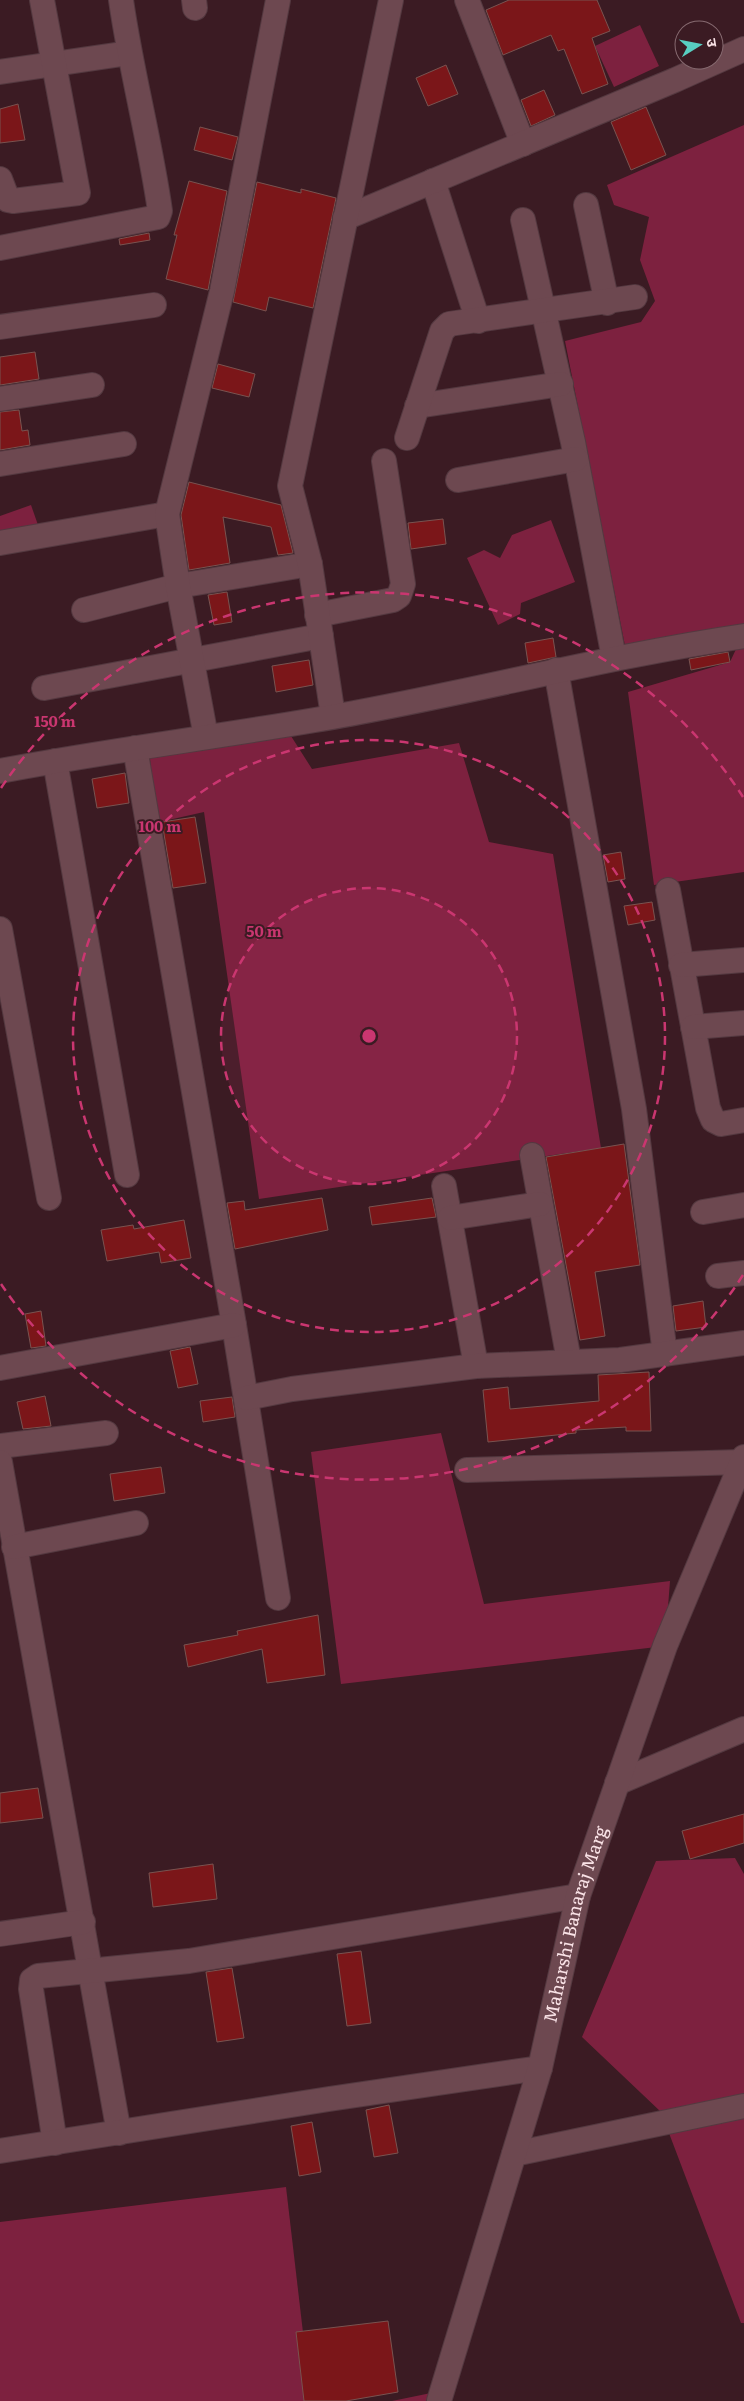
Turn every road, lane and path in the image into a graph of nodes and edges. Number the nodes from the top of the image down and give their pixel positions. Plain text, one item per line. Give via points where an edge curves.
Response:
1 (42, 0) edge
2 (121, 0) edge
3 (278, 0) edge
4 (392, 0) edge
5 (472, 2) edge
6 (744, 49) edge
7 (129, 53) junction
8 (53, 63) junction
9 (0, 72) edge
10 (523, 144) junction
11 (0, 179) edge
12 (433, 182) junction
13 (586, 204) dead end
14 (345, 218) junction
15 (523, 220) dead end
16 (0, 248) edge
17 (635, 297) dead end
18 (608, 302) junction
19 (154, 304) dead end
20 (544, 311) junction
21 (478, 321) junction
22 (0, 327) edge
23 (561, 384) junction
24 (92, 385) dead end
25 (0, 399) edge
26 (417, 406) junction
27 (407, 438) dead end
28 (124, 444) dead end
29 (576, 459) junction
30 (384, 461) dead end
31 (0, 464) edge
32 (458, 480) dead end
33 (167, 514) junction
34 (0, 543) edge
35 (310, 564) junction
36 (178, 586) junction
37 (84, 610) dead end
38 (319, 626) junction
39 (744, 636) edge
40 (614, 658) junction
41 (192, 661) junction
42 (556, 670) junction
43 (44, 688) dead end
44 (333, 716) junction
45 (206, 737) junction
46 (135, 748) junction
47 (55, 761) junction
48 (0, 771) edge
49 (668, 890) dead end
50 (0, 929) edge
51 (744, 960) edge
52 (681, 965) junction
53 (744, 1023) edge
54 (693, 1028) junction
55 (744, 1120) edge
56 (532, 1155) dead end
57 (127, 1176) dead end
58 (444, 1186) dead end
59 (49, 1198) dead end
60 (540, 1204) junction
61 (744, 1205) edge
62 (703, 1212) dead end
63 (450, 1218) junction
64 (744, 1273) edge
65 (718, 1276) dead end
66 (234, 1325) junction
67 (744, 1343) edge
68 (665, 1354) junction
69 (569, 1361) junction
70 (476, 1366) junction
71 (0, 1368) edge
72 (246, 1398) junction
73 (106, 1433) dead end
74 (0, 1446) edge
75 (743, 1460) edge
76 (0, 1462) edge
77 (467, 1470) dead end
78 (4, 1514) edge
79 (136, 1523) dead end
80 (14, 1546) junction
81 (278, 1598) dead end
82 (744, 1729) edge
83 (617, 1783) junction
84 (578, 1896) junction
85 (83, 1922) junction
86 (0, 1934) edge
87 (91, 1969) junction
88 (540, 2068) junction
89 (744, 2106) edge
90 (119, 2133) junction
91 (55, 2143) junction
92 (0, 2151) edge
93 (514, 2154) junction
94 (439, 2401) edge

1 - 8 street
2 - 7 street
3 - 33 street via 222,291
4 - 14 street
5 - 10 street
6 - 10 street
7 - 8 street
7 - 16 street via 153,162 160,211 158,217
8 - 9 street
8 - 11 street via 78,192 13,201 4,195
10 - 12 street
12 - 14 street
12 - 21 street
13 - 18 street
14 - 35 street via 290,486
15 - 20 street
17 - 18 street
18 - 20 street
19 - 22 street
20 - 21 street
20 - 23 street
21 - 26 street via 448,324 442,331
23 - 26 street
23 - 29 street
24 - 25 street
26 - 27 street
28 - 31 street
29 - 32 street
29 - 40 street
30 - 38 street via 403,584 399,596
33 - 34 street
33 - 36 street
35 - 36 street
35 - 38 street
36 - 37 street
36 - 41 street
38 - 41 street
38 - 44 street
39 - 40 street
40 - 42 street
41 - 43 street
41 - 45 street
42 - 44 street
42 - 68 street via 634,1109
44 - 45 street
45 - 46 street
46 - 47 street
46 - 66 street
47 - 48 street
47 - 57 street
49 - 52 street
50 - 59 street
51 - 52 street
52 - 54 street
53 - 54 street
54 - 55 street via 713,1120 721,1124
56 - 60 street
58 - 63 street
60 - 63 street
60 - 69 street
61 - 62 street
63 - 70 street
64 - 65 street
66 - 71 street
66 - 72 street
67 - 68 street
68 - 69 street via 620,1360
69 - 70 street
70 - 72 street via 292,1389
72 - 81 street
73 - 74 street
75 - 77 street
75 - 83 street, Maharshi Banaraj Marg via 665,1646
76 - 78 street
78 - 80 street
79 - 80 street
80 - 85 street
82 - 83 street
83 - 84 street, Maharshi Banaraj Marg
84 - 87 street via 189,1961
84 - 88 street, Maharshi Banaraj Marg
85 - 86 street
85 - 87 street
87 - 90 street
87 - 91 street via 49,1973 32,1980
88 - 90 street
88 - 93 street, Maharshi Banaraj Marg
89 - 93 street
90 - 91 street
91 - 92 street
93 - 94 street, Maharshi Banaraj Marg

